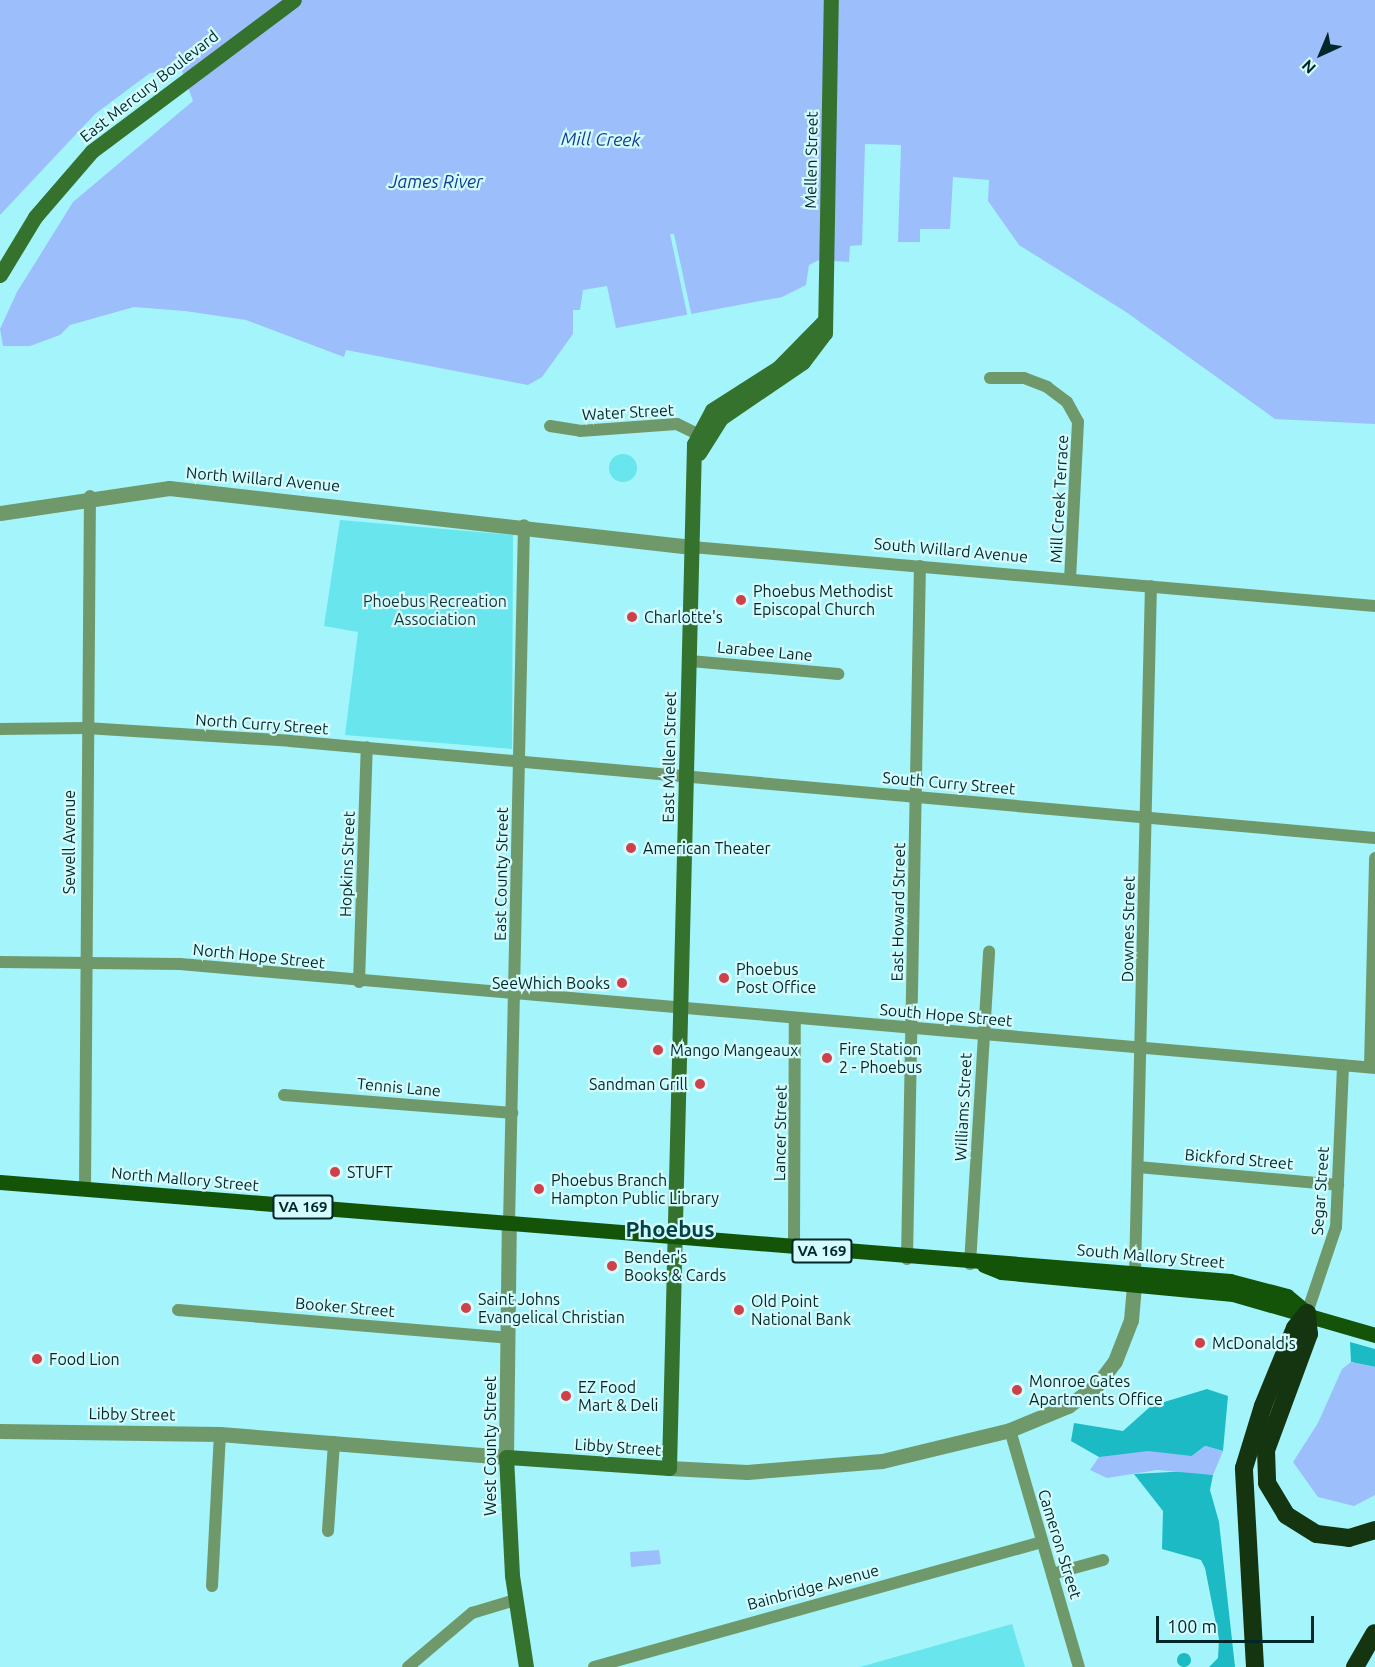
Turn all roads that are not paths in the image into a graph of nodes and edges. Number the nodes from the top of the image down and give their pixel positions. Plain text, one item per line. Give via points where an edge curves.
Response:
1 (294, 0) edge
2 (831, 0) edge
3 (0, 275) edge
4 (990, 378) dead end
5 (550, 426) dead end
6 (702, 436) junction
7 (90, 496) junction
8 (0, 513) edge
9 (524, 525) junction
10 (692, 547) junction
11 (920, 566) junction
12 (1071, 578) junction
13 (1151, 586) junction
14 (1375, 606) edge
15 (690, 661) junction
16 (838, 674) dead end
17 (86, 728) junction
18 (0, 729) edge
19 (367, 747) junction
20 (520, 762) junction
21 (687, 777) junction
22 (917, 797) junction
23 (1146, 818) junction
24 (1375, 838) edge
25 (1375, 858) edge
26 (988, 952) dead end
27 (85, 961) junction
28 (0, 962) edge
29 (359, 982) junction
30 (515, 994) junction
31 (681, 1007) junction
32 (795, 1018) junction
33 (912, 1028) junction
34 (984, 1034) junction
35 (1142, 1048) junction
36 (1343, 1065) junction
37 (1372, 1067) edge
38 (284, 1095) dead end
39 (512, 1113) junction
40 (1138, 1167) junction
41 (0, 1182) edge
42 (1338, 1185) junction
43 (85, 1188) junction
44 (509, 1224) junction
45 (675, 1236) junction
46 (794, 1248) junction
47 (907, 1259) junction
48 (977, 1265) junction
49 (1135, 1279) junction
50 (178, 1310) dead end
51 (1307, 1313) junction
52 (1375, 1335) edge
53 (508, 1338) junction
54 (1010, 1430) junction
55 (0, 1431) edge
56 (220, 1434) junction
57 (334, 1442) junction
58 (506, 1457) junction
59 (669, 1468) junction
60 (1375, 1530) edge
61 (328, 1531) dead end
62 (1041, 1542) junction
63 (1103, 1560) dead end
64 (1052, 1574) junction
65 (212, 1586) dead end
66 (515, 1600) junction
67 (1375, 1633) edge
68 (408, 1667) edge
69 (526, 1667) edge
70 (594, 1667) edge
71 (1079, 1667) edge
72 (1255, 1667) edge
73 (1355, 1667) edge

1 - 3 main road, East Mercury Boulevard via 163,96 70,175 35,218
2 - 6 main road, Mellen Street via 828,266 820,344 803,362 726,414
4 - 12 street, Mill Creek Terrace via 1024,378 1047,387 1066,402 1078,422
5 - 6 street, Water Street via 574,431 677,424
6 - 10 main road, East Mellen Street via 696,458
7 - 8 street, North Willard Avenue
7 - 9 street, North Willard Avenue via 169,488
7 - 17 street, Sewell Avenue
9 - 10 street, South Willard Avenue
9 - 20 street, East County Street
10 - 11 street, South Willard Avenue
10 - 15 main road, East Mellen Street
11 - 12 street, South Willard Avenue
11 - 22 street, East Howard Street
12 - 13 street, South Willard Avenue
13 - 14 street, South Willard Avenue
13 - 23 street, Downes Street
15 - 16 street, Larabee Lane
15 - 21 main road, East Mellen Street
17 - 18 street, North Curry Street
17 - 19 street, North Curry Street
17 - 27 street, Sewell Avenue
19 - 20 street, North Curry Street
19 - 29 street, Hopkins Street
20 - 21 street, South Curry Street
20 - 30 street, East County Street
21 - 22 street, South Curry Street
21 - 31 main road, East Mellen Street
22 - 23 street, South Curry Street
22 - 33 street, East Howard Street
23 - 24 street, South Curry Street
23 - 35 street, Downes Street
25 - 37 street
26 - 34 street, Williams Street
27 - 28 street, North Hope Street
27 - 29 street, North Hope Street
27 - 43 street, Sewell Avenue
29 - 30 street, North Hope Street
30 - 31 street, South Hope Street
30 - 39 street, East County Street
31 - 32 street, South Hope Street
31 - 45 main road, East Mellen Street
32 - 33 street, South Hope Street
32 - 46 street, Lancer Street
33 - 34 street, South Hope Street
33 - 47 street, East Howard Street
34 - 35 street, South Hope Street
34 - 48 street, Williams Street
35 - 36 street, South Hope Street
35 - 40 street, Downes Street
36 - 37 street, South Hope Street
36 - 42 street, Segar Street
38 - 39 street, Tennis Lane
39 - 44 street, East County Street
40 - 42 street, Bickford Street
40 - 49 street, Downes Street
41 - 43 main road, North Mallory Street / VA 169
42 - 51 street, Segar Street via 1334,1239
43 - 44 main road, North Mallory Street / VA 169
44 - 45 main road, South Mallory Street / VA 169
44 - 53 street, West County Street
45 - 46 main road, South Mallory Street / VA 169
45 - 59 main road, East Mellen Street
46 - 47 main road, South Mallory Street / VA 169
47 - 48 main road, South Mallory Street / VA 169
48 - 49 main road, South Mallory Street / VA 169 via 1007,1262
49 - 51 main road, South Mallory Street / VA 169 via 1252,1285 1287,1296
49 - 54 street, Libby Street via 1125,1342 1097,1385 1068,1406
50 - 53 street, Booker Street
51 - 52 main road, South Mallory Street / VA 169
51 - 60 highway via 1310,1334 1266,1450 1267,1483 1286,1515 1317,1534 1348,1538
51 - 72 highway via 1295,1328 1263,1406 1244,1468
53 - 58 street, West County Street
54 - 59 street, Libby Street via 948,1448 819,1469
54 - 62 street, Cameron Street
55 - 56 street, Libby Street
56 - 57 street, Libby Street
56 - 65 street
57 - 58 street, Libby Street
57 - 61 street
58 - 59 main road, Libby Street
58 - 66 main road, West County Street
62 - 64 street, Cameron Street
62 - 70 street, Bainbridge Avenue
63 - 64 street
64 - 71 street, Cameron Street
66 - 68 street via 472,1613
66 - 69 main road, West County Street
67 - 73 highway

